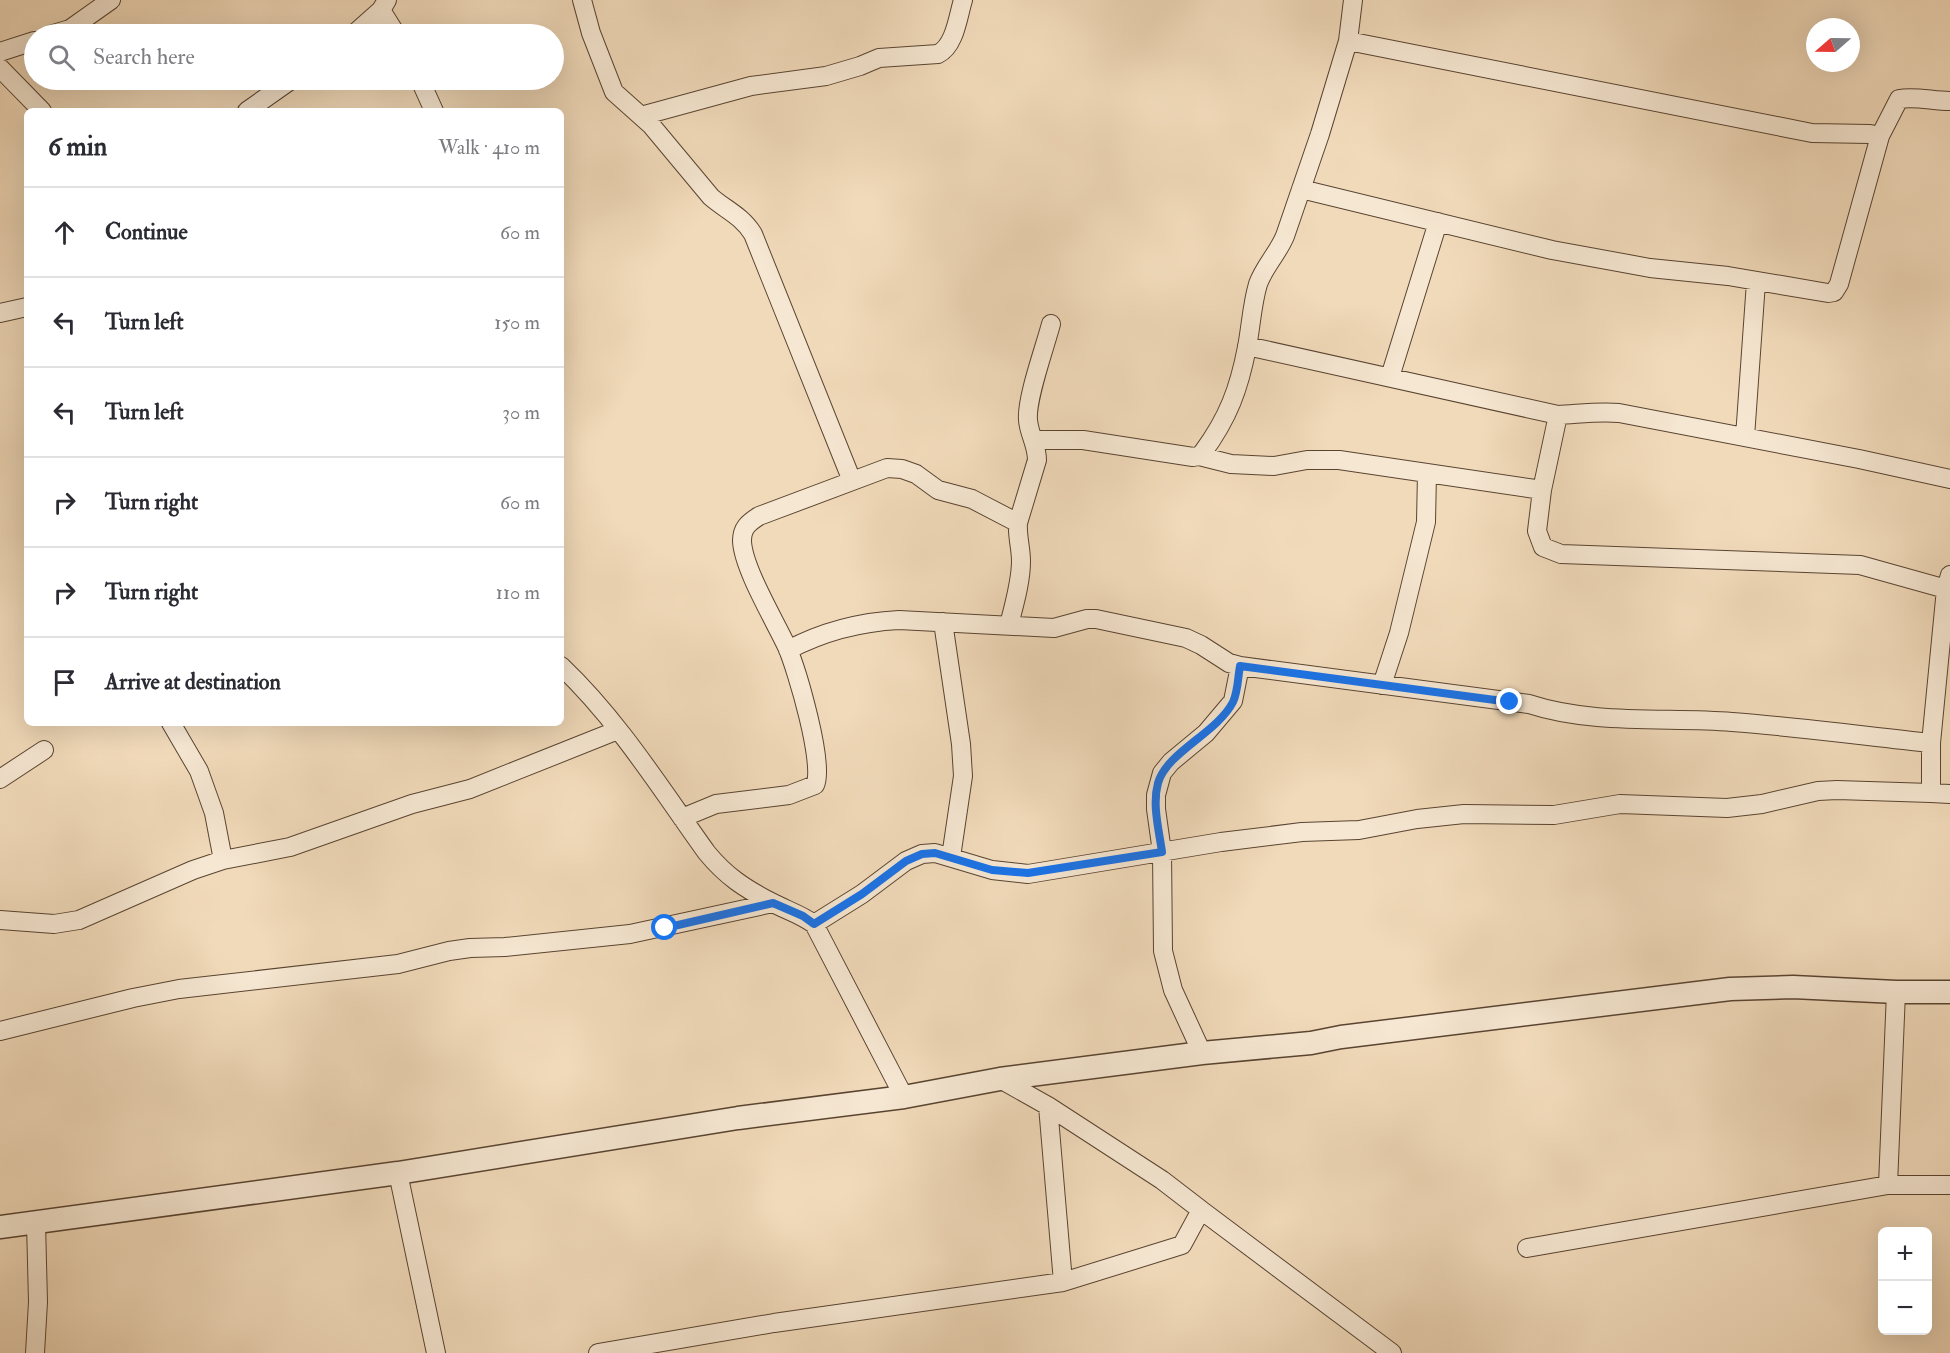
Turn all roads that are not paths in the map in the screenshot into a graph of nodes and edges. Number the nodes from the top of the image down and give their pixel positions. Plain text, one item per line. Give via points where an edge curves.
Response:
1 (111, 0) edge
2 (582, 0) edge
3 (963, 0) edge
4 (1353, 0) edge
5 (384, 5) edge
6 (77, 24) edge
7 (364, 24) edge
8 (392, 24) edge
9 (1348, 40) junction
10 (24, 44) edge
11 (0, 52) edge
12 (0, 68) edge
13 (277, 90) edge
14 (425, 90) edge
15 (1950, 100) edge
16 (39, 108) edge
17 (251, 108) edge
18 (433, 108) edge
19 (641, 116) junction
20 (1880, 136) junction
21 (1300, 189) junction
22 (1438, 222) junction
23 (1756, 282) junction
24 (24, 308) edge
25 (0, 313) edge
26 (1052, 324) dead end
27 (1247, 346) junction
28 (1390, 378) junction
29 (1558, 415) junction
30 (1745, 437) junction
31 (1035, 440) junction
32 (1199, 456) junction
33 (1427, 473) junction
34 (1950, 479) edge
35 (852, 481) junction
36 (1542, 490) junction
37 (1018, 523) junction
38 (1948, 582) edge
39 (942, 622) junction
40 (1009, 626) junction
41 (788, 650) junction
42 (1240, 666) junction
43 (564, 669) edge
44 (1382, 685) junction
45 (173, 726) edge
46 (618, 730) junction
47 (1931, 743) junction
48 (44, 750) dead end
49 (0, 778) edge
50 (1931, 793) junction
51 (1950, 794) edge
52 (682, 818) junction
53 (1162, 852) junction
54 (951, 857) junction
55 (223, 860) junction
56 (773, 903) junction
57 (0, 920) edge
58 (814, 924) junction
59 (1896, 992) junction
60 (1950, 992) edge
61 (0, 1031) edge
62 (1202, 1053) junction
63 (1000, 1079) junction
64 (904, 1098) junction
65 (1048, 1106) junction
66 (398, 1173) junction
67 (1888, 1185) junction
68 (1950, 1185) edge
69 (1201, 1210) junction
70 (36, 1223) junction
71 (0, 1227) edge
72 (1527, 1248) dead end
73 (1063, 1282) junction
74 (34, 1353) edge
75 (436, 1353) edge
76 (598, 1353) edge
77 (1392, 1353) edge

1 - 6 street
2 - 19 street via 614,92
3 - 19 street via 951,41 938,54 879,57 826,76 752,86
4 - 9 street
5 - 7 street
5 - 8 street
9 - 20 street via 1812,133
9 - 21 street
10 - 11 street
12 - 16 street
13 - 17 street
14 - 18 street
15 - 20 street via 1899,99
19 - 35 street via 711,197 747,223
20 - 23 street via 1834,292
21 - 22 street
21 - 27 street via 1278,252 1259,282
22 - 23 street via 1552,250
22 - 28 street
23 - 30 street
24 - 25 street
26 - 31 street via 1029,404 1028,420
27 - 28 street
27 - 32 street via 1230,409
28 - 29 street
29 - 30 street via 1619,412
29 - 36 street
30 - 34 street
31 - 32 street via 1083,440
31 - 37 street via 1037,460
32 - 33 street via 1231,464 1274,466 1306,460 1339,460
33 - 36 street
33 - 44 street via 1426,522
35 - 37 street via 887,468 902,469 938,490 972,499
35 - 41 street via 759,516 744,531 742,543 751,572
36 - 38 street via 1537,531 1543,547 1561,554 1860,565
37 - 40 street via 1022,559
38 - 47 street
39 - 40 street
39 - 41 street via 855,624
39 - 54 street via 963,776
40 - 42 street via 1054,628 1096,619 1186,638
41 - 52 street via 810,724 818,766 815,785 789,795 716,804
42 - 44 street
42 - 53 street via 1233,701 1206,733 1162,773 1156,809
43 - 46 street
44 - 47 street via 1529,704 1552,712 1731,722
45 - 55 street via 199,771 214,813
46 - 52 street
46 - 55 street via 470,789 412,804 290,847
47 - 50 street
48 - 49 street
50 - 51 street
50 - 53 street via 1837,790 1727,808 1620,804 1554,815 1464,814
52 - 56 street via 722,871
53 - 54 street via 1028,873 992,870
53 - 62 street via 1163,951 1173,990
54 - 58 street via 922,854 906,861
55 - 57 street via 79,920 54,924
56 - 58 street
56 - 61 street via 630,934 470,948 398,964 179,989
58 - 64 street
59 - 60 street
59 - 62 street via 1793,987 1730,989 1311,1043
59 - 67 street
62 - 63 street
63 - 64 street
63 - 65 street
64 - 66 street via 738,1118
65 - 69 street
65 - 73 street
66 - 70 street
66 - 75 street
67 - 68 street
67 - 72 street
69 - 73 street via 1182,1245
69 - 77 street
70 - 71 street
70 - 74 street via 38,1302
73 - 76 street via 774,1323

